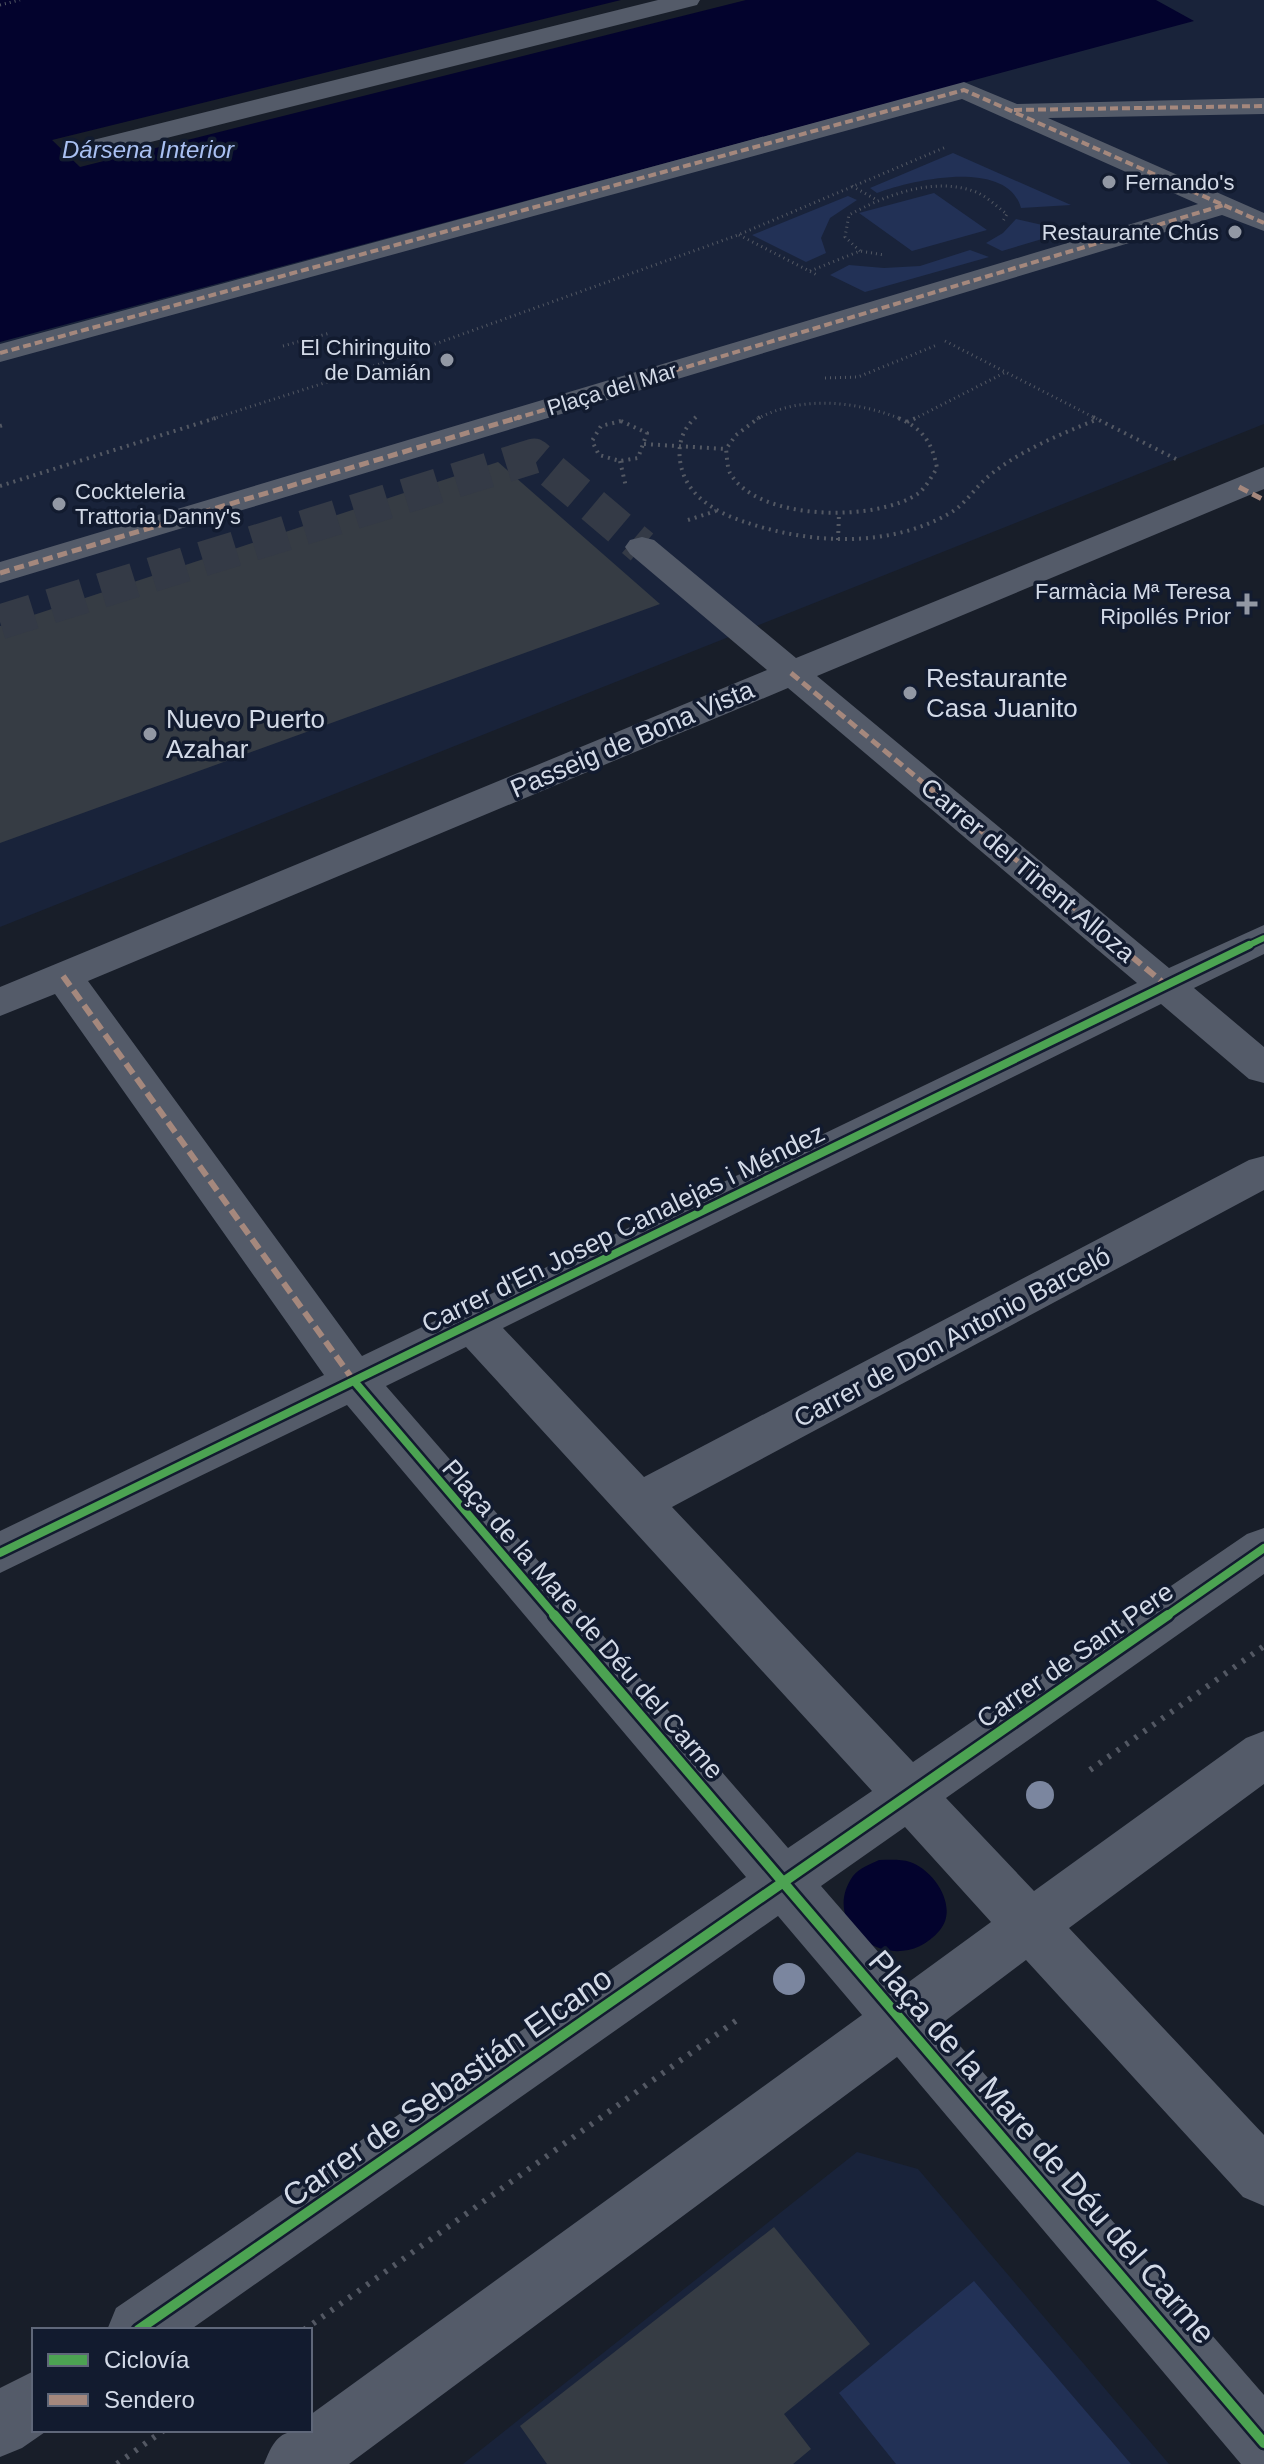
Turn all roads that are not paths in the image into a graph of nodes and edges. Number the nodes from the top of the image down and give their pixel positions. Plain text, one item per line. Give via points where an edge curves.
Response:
1 (688, 0) edge
2 (1264, 106) edge
3 (1016, 112) junction
4 (103, 146) dead end
5 (1224, 205) junction
6 (1264, 223) edge
7 (0, 353) edge
8 (1256, 488) edge
9 (642, 547) tunnel mouth
10 (0, 573) edge
11 (791, 673) junction
12 (1264, 938) edge
13 (63, 976) junction
14 (1167, 986) junction
15 (0, 1002) edge
16 (1264, 1069) edge
17 (1264, 1171) edge
18 (472, 1324) junction
19 (354, 1381) junction
20 (639, 1502) junction
21 (1264, 1548) edge
22 (0, 1553) edge
23 (1264, 1754) edge
24 (910, 1795) junction
25 (783, 1883) junction
26 (1031, 1926) junction
27 (902, 2021) junction
28 (1264, 2177) edge
29 (141, 2328) edge
30 (32, 2403) edge
31 (0, 2426) edge
32 (1264, 2443) edge
33 (296, 2464) edge

1 - 4 street
2 - 3 street
3 - 5 street
3 - 7 street via 964,90
5 - 6 street
5 - 10 street, Plaça del Mar
8 - 11 street, Passeig de Bona Vista
9 - 11 street, Carrer del Tinent Alloza
11 - 13 street, Passeig de Bona Vista
11 - 14 street, Carrer del Tinent Alloza
12 - 14 street, Carrer d'En Josep Canalejas i Méndez
13 - 15 street, Passeig de Bona Vista
13 - 19 street, Plaça de la Mare de Déu del Carme
14 - 16 street, Carrer del Tinent Alloza
14 - 18 street, Carrer d'En Josep Canalejas i Méndez
17 - 20 street, Carrer de Don Antonio Barceló
18 - 19 street, Carrer d'En Josep Canalejas i Méndez
18 - 20 street
19 - 22 street, Carrer d'En Josep Canalejas i Méndez
19 - 25 street, Plaça de la Mare de Déu del Carme
20 - 24 street
21 - 24 street, Carrer de Sant Pere
23 - 26 street
24 - 25 street
24 - 26 street
25 - 27 street, Plaça de la Mare de Déu del Carme
25 - 29 street, Carrer de Sebastián Elcano
26 - 27 street, Plaça de la Mare de Déu del Carme
26 - 28 street
27 - 32 street, Plaça de la Mare de Déu del Carme
27 - 33 street
30 - 31 street

